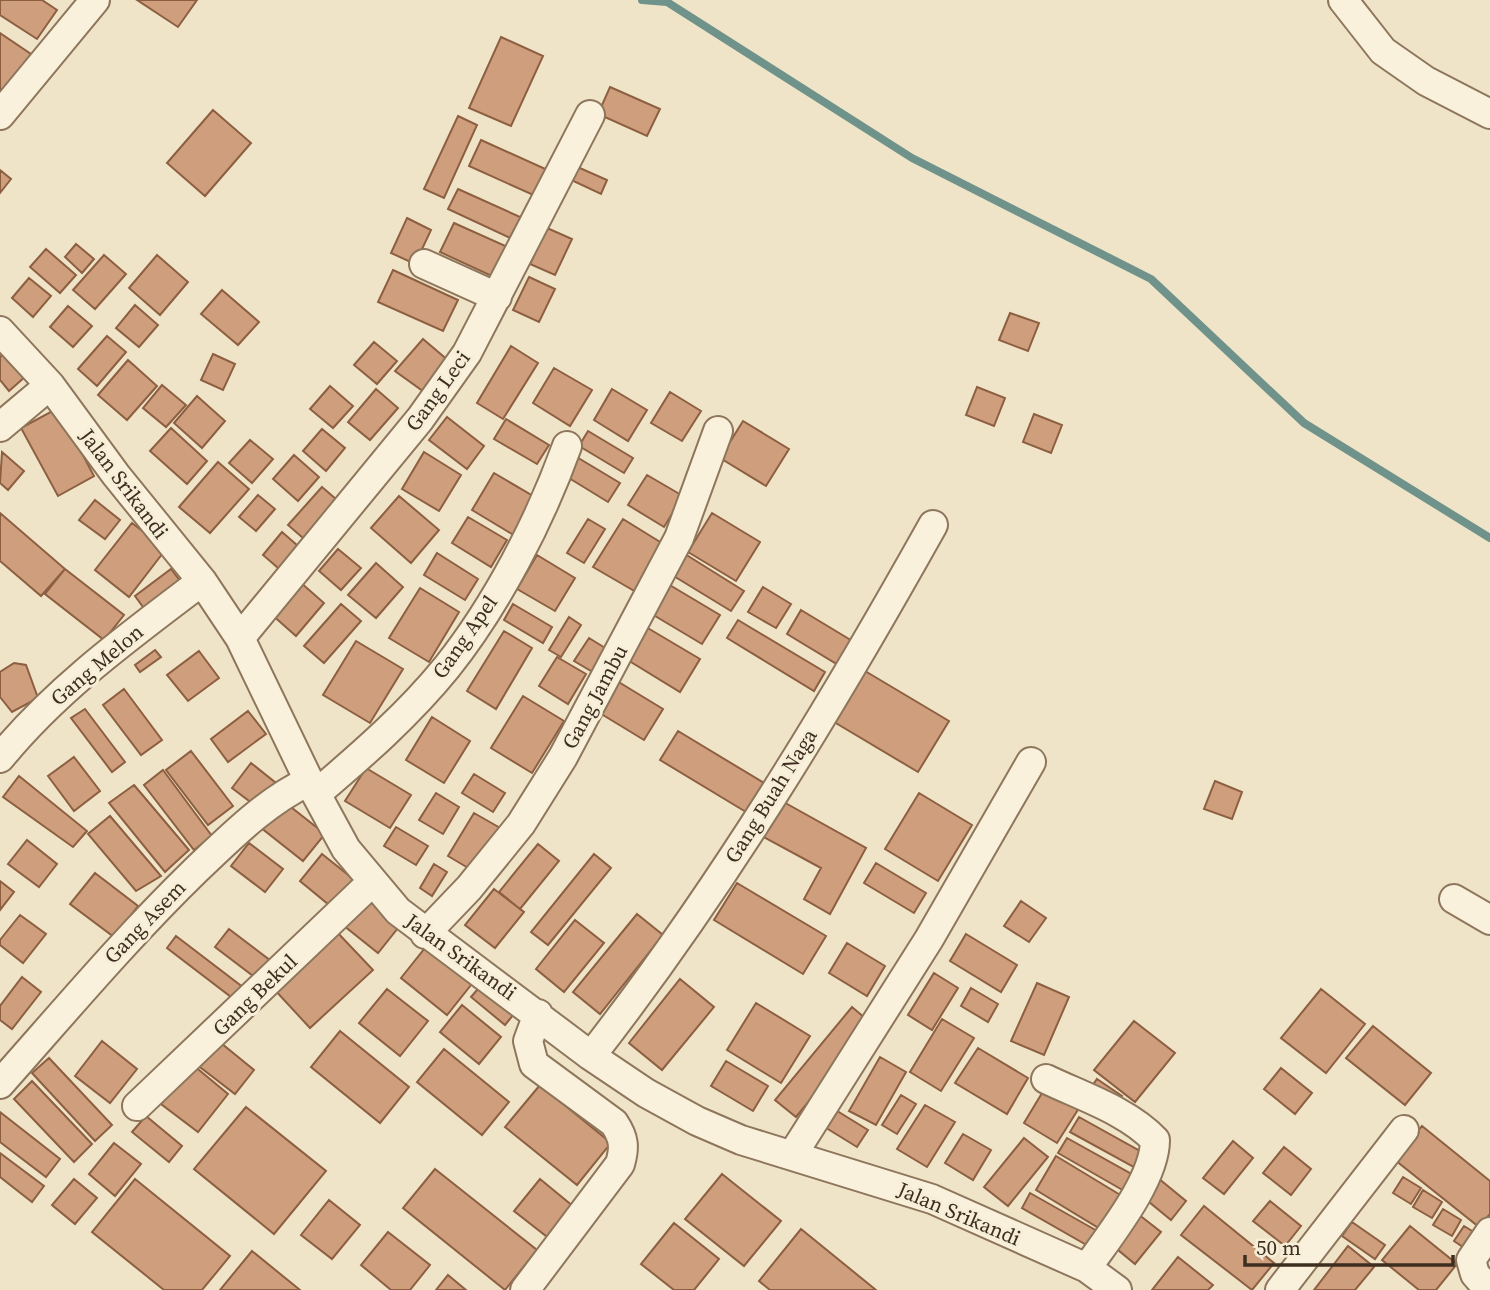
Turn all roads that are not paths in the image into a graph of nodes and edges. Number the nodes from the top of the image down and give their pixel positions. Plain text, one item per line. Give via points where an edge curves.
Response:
1 (1343, 0) edge
2 (92, 1) edge
3 (1490, 114) edge
4 (0, 115) edge
5 (590, 115) dead end
6 (424, 264) dead end
7 (497, 298) junction
8 (0, 331) edge
9 (50, 385) junction
10 (0, 427) edge
11 (718, 431) dead end
12 (567, 446) dead end
13 (933, 525) dead end
14 (202, 581) junction
15 (240, 638) junction
16 (0, 758) edge
17 (1031, 762) dead end
18 (313, 788) junction
19 (371, 883) junction
20 (1454, 899) dead end
21 (1490, 920) edge
22 (425, 934) junction
23 (538, 1014) junction
24 (592, 1056) junction
25 (1046, 1079) dead end
26 (0, 1084) edge
27 (137, 1106) dead end
28 (1404, 1130) dead end
29 (793, 1154) junction
30 (1490, 1232) edge
31 (1087, 1268) junction
32 (525, 1290) edge
33 (1117, 1290) edge
34 (1280, 1290) edge
35 (1489, 1290) edge

1 - 3 street via 1383,51
2 - 4 street
5 - 7 street, Gang Leci
6 - 7 street
7 - 15 street, Gang Leci via 471,347 412,429
8 - 9 street, Jalan Srikandi
9 - 10 street
9 - 14 street, Jalan Srikandi
11 - 22 street, Gang Jambu via 679,538 563,757 521,824
12 - 18 street, Gang Apel via 514,563 448,666 381,737
13 - 24 street, Gang Buah Naga via 768,803 661,966
14 - 15 street, Jalan Srikandi
14 - 16 street, Gang Melon via 99,661
15 - 18 street, Jalan Srikandi
17 - 29 street via 956,896
18 - 19 street, Jalan Srikandi via 346,849
18 - 26 street, Gang Asem via 275,800 155,909
19 - 22 street, Jalan Srikandi
19 - 27 street, Gang Bekul
20 - 21 street
22 - 23 street, Jalan Srikandi
23 - 24 street, Jalan Srikandi
23 - 32 street via 528,1041 534,1063 614,1123 625,1149 620,1164
24 - 29 street, Jalan Srikandi via 697,1121 741,1140
25 - 31 street via 1113,1112 1155,1140 1147,1170 1123,1216
28 - 34 street
29 - 31 street, Jalan Srikandi via 932,1199
30 - 35 street via 1471,1260 1475,1274
31 - 33 street, Jalan Srikandi

